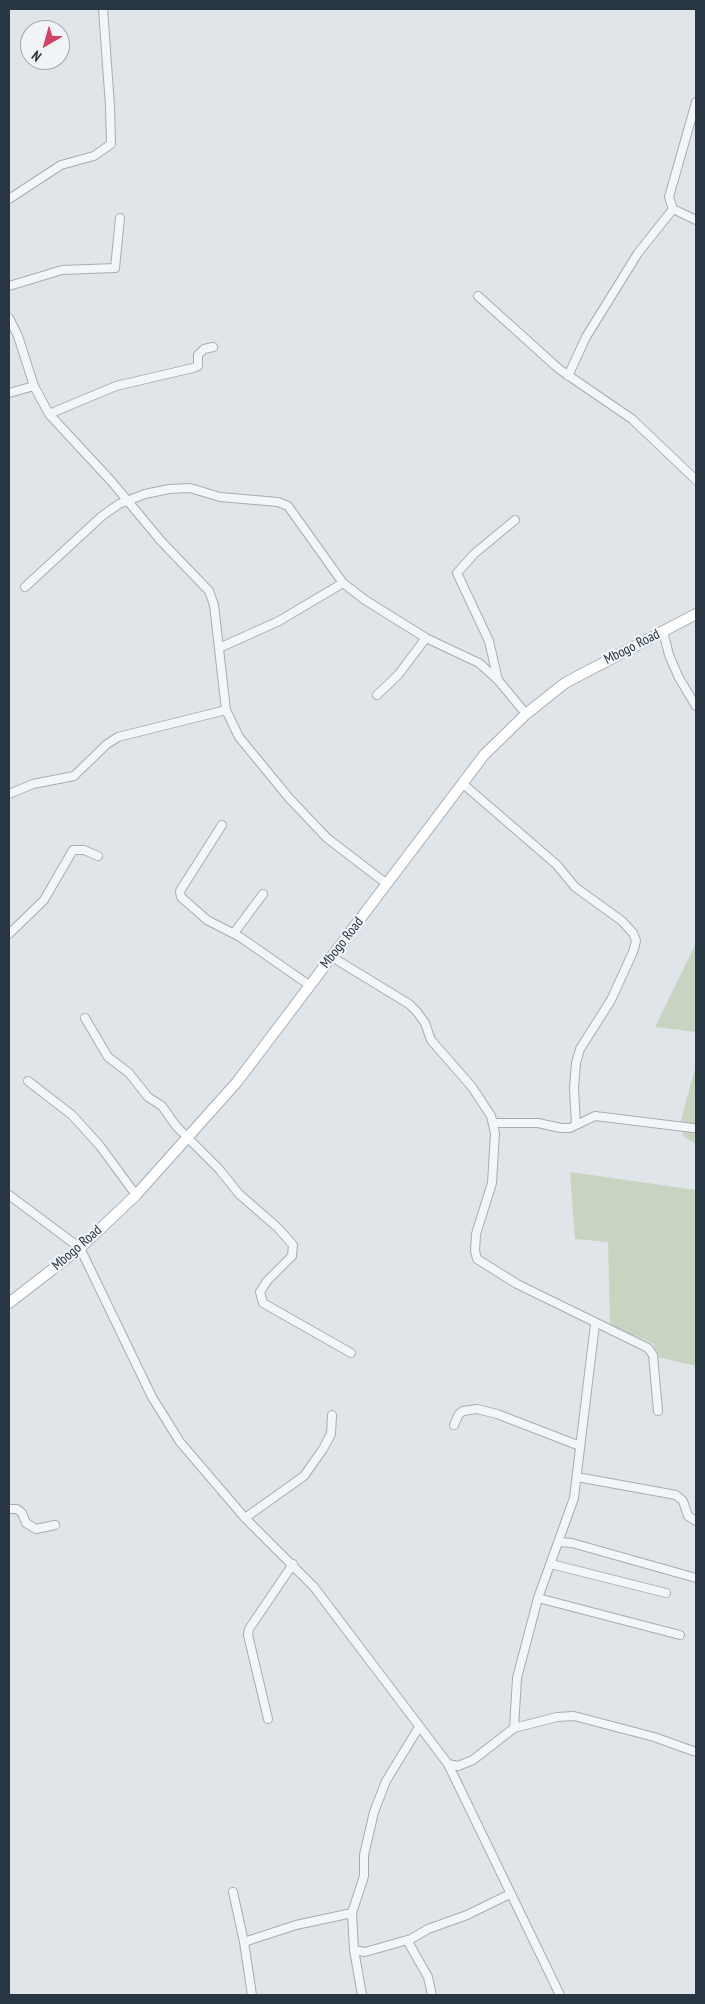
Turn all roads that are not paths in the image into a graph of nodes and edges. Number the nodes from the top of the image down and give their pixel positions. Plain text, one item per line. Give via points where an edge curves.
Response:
1 (103, 9) edge
2 (696, 102) edge
3 (9, 199) edge
4 (673, 209) junction
5 (120, 218) dead end
6 (696, 220) edge
7 (9, 286) edge
8 (478, 296) dead end
9 (9, 318) edge
10 (213, 347) dead end
11 (568, 376) junction
12 (34, 386) junction
13 (9, 392) edge
14 (49, 414) junction
15 (696, 480) edge
16 (127, 501) junction
17 (515, 520) dead end
18 (344, 584) junction
19 (24, 587) dead end
20 (696, 614) edge
21 (663, 631) junction
22 (426, 638) junction
23 (219, 648) junction
24 (498, 680) junction
25 (377, 695) dead end
26 (696, 706) edge
27 (226, 710) junction
28 (526, 714) junction
29 (462, 783) junction
30 (9, 794) edge
31 (222, 825) dead end
32 (98, 856) dead end
33 (387, 884) junction
34 (263, 894) dead end
35 (234, 933) junction
36 (9, 934) edge
37 (332, 957) junction
38 (309, 985) junction
39 (85, 1018) dead end
40 (28, 1082) dead end
41 (493, 1122) junction
42 (576, 1125) junction
43 (693, 1128) dead end
44 (188, 1138) junction
45 (9, 1195) edge
46 (136, 1195) junction
47 (80, 1248) junction
48 (9, 1303) edge
49 (595, 1324) junction
50 (351, 1353) dead end
51 (658, 1411) dead end
52 (332, 1416) dead end
53 (454, 1425) dead end
54 (580, 1446) junction
55 (578, 1477) junction
56 (9, 1509) edge
57 (245, 1518) junction
58 (696, 1521) edge
59 (55, 1525) dead end
60 (559, 1542) junction
61 (293, 1564) junction
62 (551, 1564) junction
63 (696, 1578) edge
64 (666, 1593) dead end
65 (538, 1598) junction
66 (680, 1635) dead end
67 (268, 1719) dead end
68 (419, 1727) junction
69 (514, 1728) junction
70 (696, 1752) edge
71 (448, 1764) junction
72 (233, 1892) dead end
73 (510, 1894) junction
74 (352, 1913) junction
75 (407, 1940) junction
76 (244, 1942) junction
77 (354, 1950) junction
78 (252, 1995) edge
79 (362, 1995) edge
80 (432, 1995) edge
81 (560, 1995) edge

1 - 3 street via 111,144 94,156 61,165
2 - 4 street via 669,197
4 - 6 street
4 - 11 street via 656,228 586,337
5 - 7 street via 115,268 62,270
8 - 11 street
9 - 12 street
10 - 14 street via 198,355 198,366 116,386
11 - 15 street via 632,419
12 - 13 street
12 - 14 street
14 - 16 street
16 - 18 street via 164,490 190,488 220,497 284,504
16 - 19 street via 102,516
16 - 23 street via 209,591 214,605
17 - 24 street via 474,554 457,573 489,641
18 - 22 street
18 - 23 street via 279,621
20 - 21 main road, Mbogo Road
21 - 26 street via 679,678
21 - 28 main road, Mbogo Road via 565,682
22 - 24 street via 479,663
22 - 25 street via 398,675
23 - 27 street
24 - 28 street
27 - 30 street via 118,737 74,776 33,784
27 - 33 street via 243,742 289,798 327,838
28 - 29 main road, Mbogo Road via 484,755
29 - 33 main road, Mbogo Road
29 - 42 street via 557,865 575,887 622,920 636,941 611,1000 580,1049 574,1088
31 - 35 street via 180,894 207,920
32 - 36 street via 84,850 73,850 44,900
33 - 37 main road, Mbogo Road
34 - 35 street
35 - 38 street
37 - 38 main road, Mbogo Road
37 - 41 street via 417,1012 432,1040 472,1087
38 - 44 main road, Mbogo Road via 237,1082
39 - 44 street via 102,1050 129,1073 148,1097 162,1106
40 - 46 street via 78,1121
41 - 42 street via 538,1123 561,1128
41 - 49 street via 492,1182 476,1234 477,1259 491,1270
42 - 43 street via 595,1116
44 - 46 main road, Mbogo Road
44 - 50 street via 249,1204 293,1245 292,1256 260,1292 263,1303
45 - 47 street
46 - 47 main road, Mbogo Road
47 - 48 main road, Mbogo Road
47 - 57 street via 112,1319 166,1423 196,1464
49 - 51 street via 651,1352
49 - 54 street
52 - 57 street via 330,1434 323,1449 304,1476
53 - 54 street via 463,1410 477,1409
54 - 55 street
55 - 58 street via 676,1495 683,1501 688,1516
55 - 60 street
56 - 59 street via 18,1509 26,1523 36,1529
57 - 61 street
60 - 62 street
60 - 63 street
61 - 67 street via 248,1635
61 - 68 street via 372,1660
62 - 64 street
62 - 65 street
65 - 66 street
65 - 69 street via 517,1678
68 - 71 street
68 - 74 street via 386,1781 374,1812 364,1855 364,1876
69 - 70 street via 574,1716
69 - 71 street via 473,1760 458,1766
71 - 73 street
72 - 76 street
73 - 75 street
73 - 81 street
74 - 76 street
74 - 77 street
75 - 77 street via 365,1952
75 - 80 street via 428,1977
76 - 78 street
77 - 79 street

